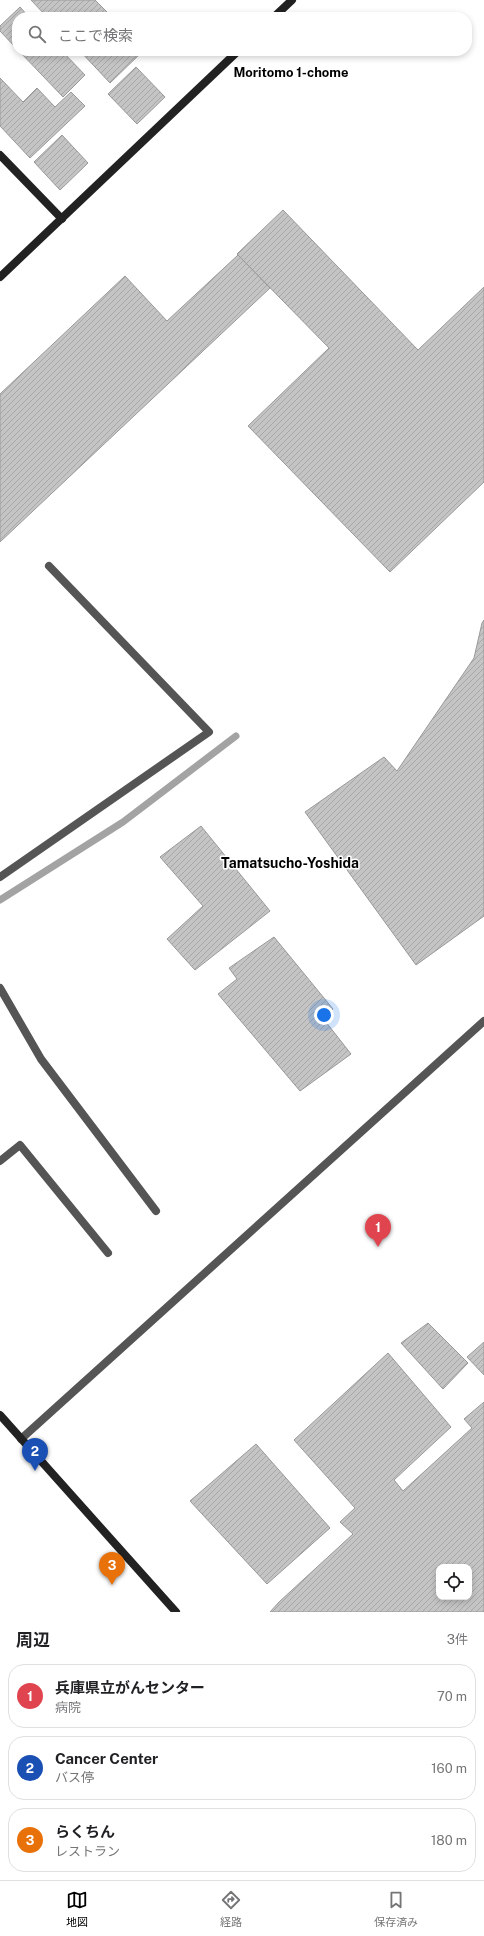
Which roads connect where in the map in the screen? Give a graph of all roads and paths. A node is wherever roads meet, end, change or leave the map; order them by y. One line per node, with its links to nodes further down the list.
1 (292, 0): 2 (street)
2 (279, 12)
3 (233, 56): 5 (street)
4 (0, 155): 5 (street)
5 (62, 219): 6 (street)
6 (0, 277)
7 (49, 566): 8 (street)
8 (0, 877)
9 (0, 988): 12 (street)
10 (484, 1021): 15 (street)
11 (0, 1161): 13 (street)
12 (156, 1212)
13 (108, 1253)
14 (0, 1415): 15 (street)
15 (21, 1439): 16 (street)
16 (176, 1612)

